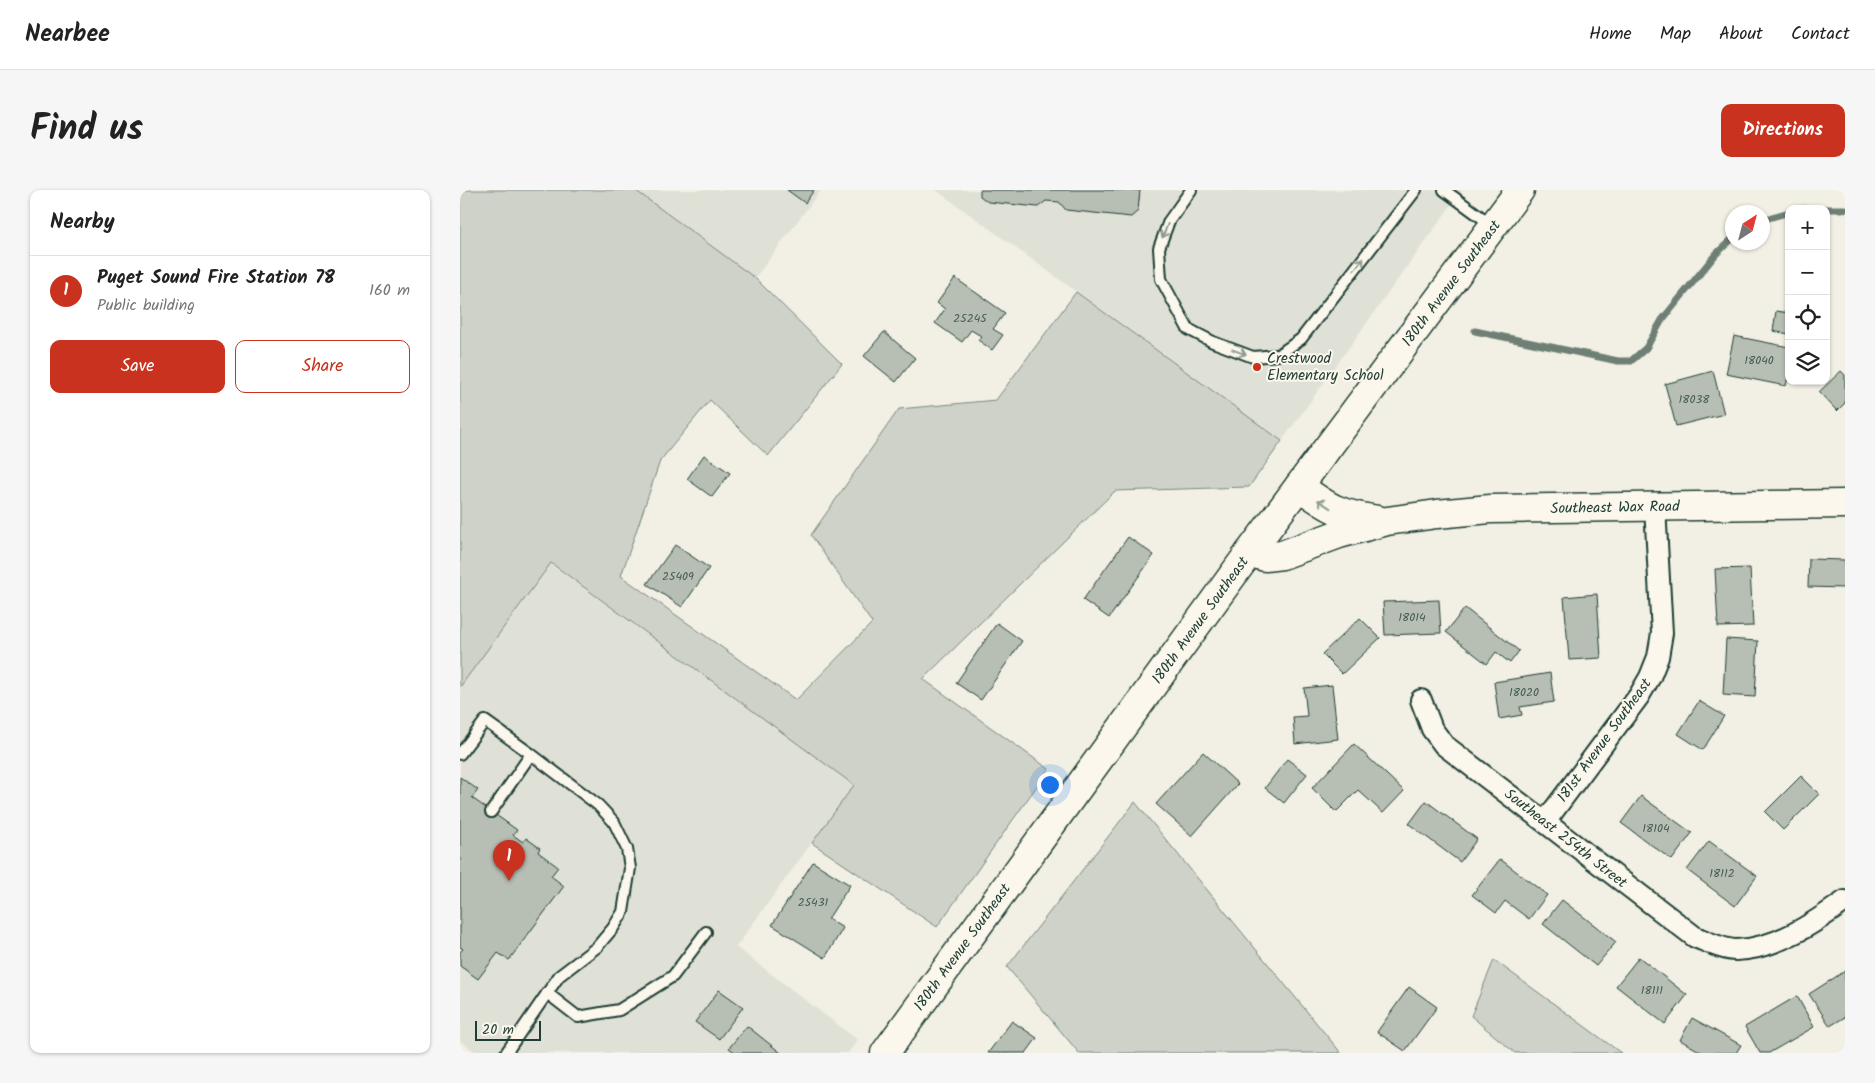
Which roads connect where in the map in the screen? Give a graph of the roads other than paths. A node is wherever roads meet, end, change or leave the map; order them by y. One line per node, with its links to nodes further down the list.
1 (1191, 190): 2 (lane, one-way to 2)
2 (1416, 190)
3 (1444, 190): 5 (lane)
4 (1520, 190): 5 (street, 180th Avenue Southeast)
5 (1493, 226): 6 (street, 180th Avenue Southeast)
6 (1299, 486): 9 (street, Southeast Wax Road, one-way to 6); 10 (street, 180th Avenue Southeast)
7 (1845, 504): 8 (street, Southeast Wax Road)
8 (1655, 507): 9 (street, Southeast Wax Road); 15 (street, 181st Avenue Southeast)
9 (1387, 522): 10 (street, Southeast Wax Road)
10 (1249, 553): 20 (street, 180th Avenue Southeast)
11 (1422, 700): 15 (street, Southeast 254th Street)
12 (460, 754): 13 (lane)
13 (530, 754): 14 (lane); 18 (lane)
14 (491, 812)
15 (1545, 822): 16 (street, Southeast 254th Street)
16 (1845, 901)
17 (706, 932): 18 (lane)
18 (547, 993): 19 (lane)
19 (506, 1053)
20 (885, 1053)

